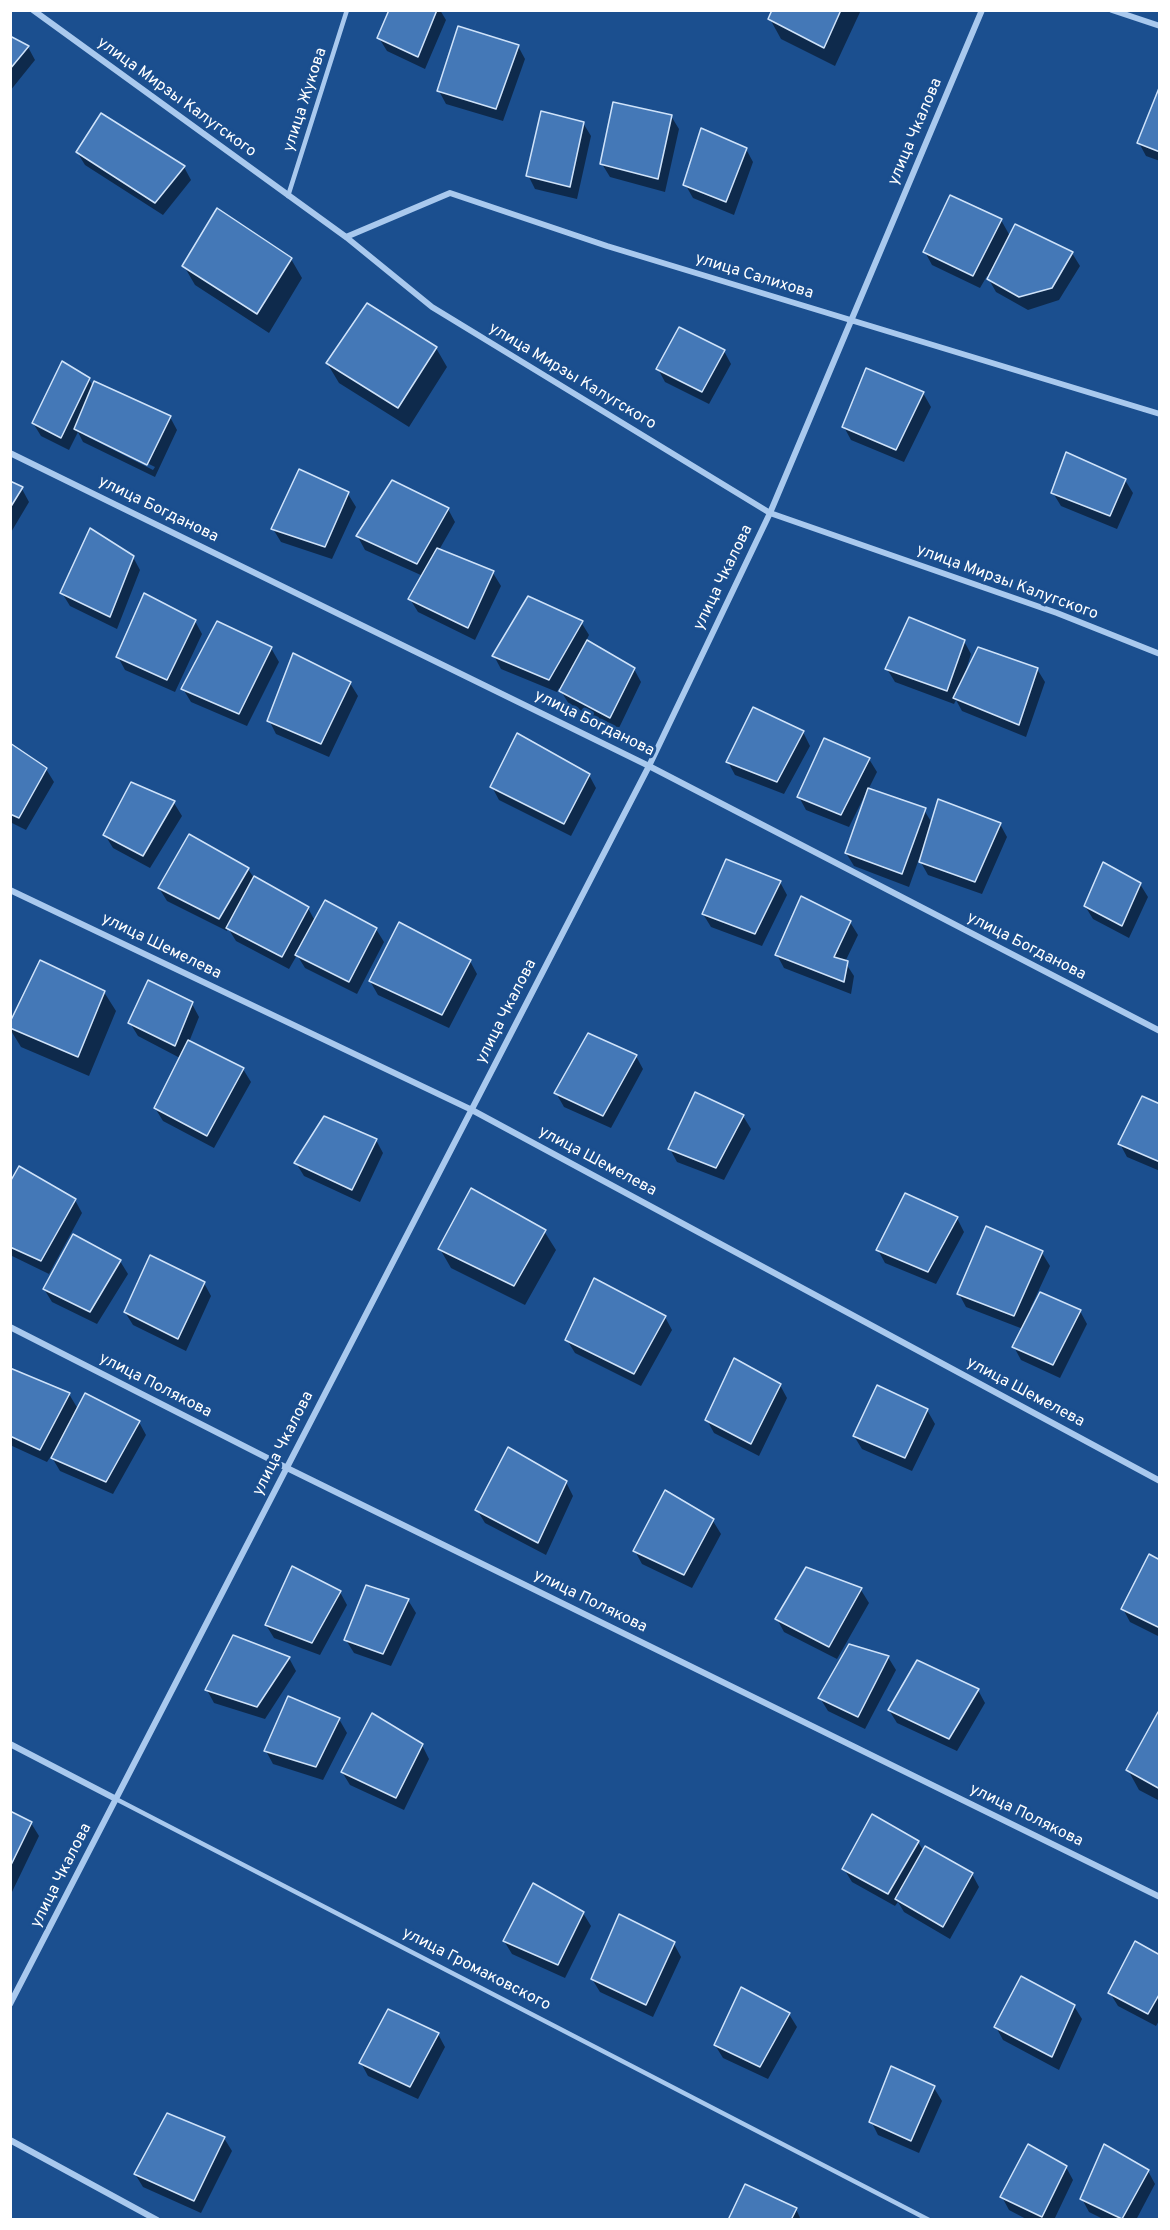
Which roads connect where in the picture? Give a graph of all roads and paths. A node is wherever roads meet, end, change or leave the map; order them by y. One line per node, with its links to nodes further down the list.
1 (33, 10): 6 (street, улица Мирзы Калугского)
2 (347, 10): 6 (lane, улица Жукова)
3 (982, 10): 8 (street, улица Чкалова)
4 (1112, 10): 5 (street)
5 (1160, 26)
6 (288, 196): 7 (street, улица Мирзы Калугского)
7 (346, 237): 8 (street, улица Салихова); 11 (street, улица Мирзы Калугского)
8 (851, 321): 9 (street, улица Салихова); 11 (street, улица Чкалова)
9 (1160, 414)
10 (10, 453): 13 (street, улица Богданова)
11 (770, 513): 12 (street, улица Мирзы Калугского); 13 (street, улица Чкалова)
12 (1160, 654)
13 (649, 766): 15 (street, улица Богданова); 16 (street, улица Чкалова)
14 (10, 890): 16 (street, улица Шемелева)
15 (1160, 1031)
16 (472, 1110): 18 (street, улица Чкалова); 19 (street, улица Шемелева)
17 (10, 1327): 18 (street, улица Полякова)
18 (287, 1468): 21 (street, улица Чкалова); 22 (street, улица Полякова)
19 (1160, 1480)
20 (10, 1744): 21 (street, улица Громаковского)
21 (116, 1799): 23 (street, улица Чкалова); 26 (lane, улица Громаковского)
22 (1160, 1897)
23 (10, 2004)
24 (10, 2140): 25 (street)
25 (157, 2220)
26 (929, 2220)

